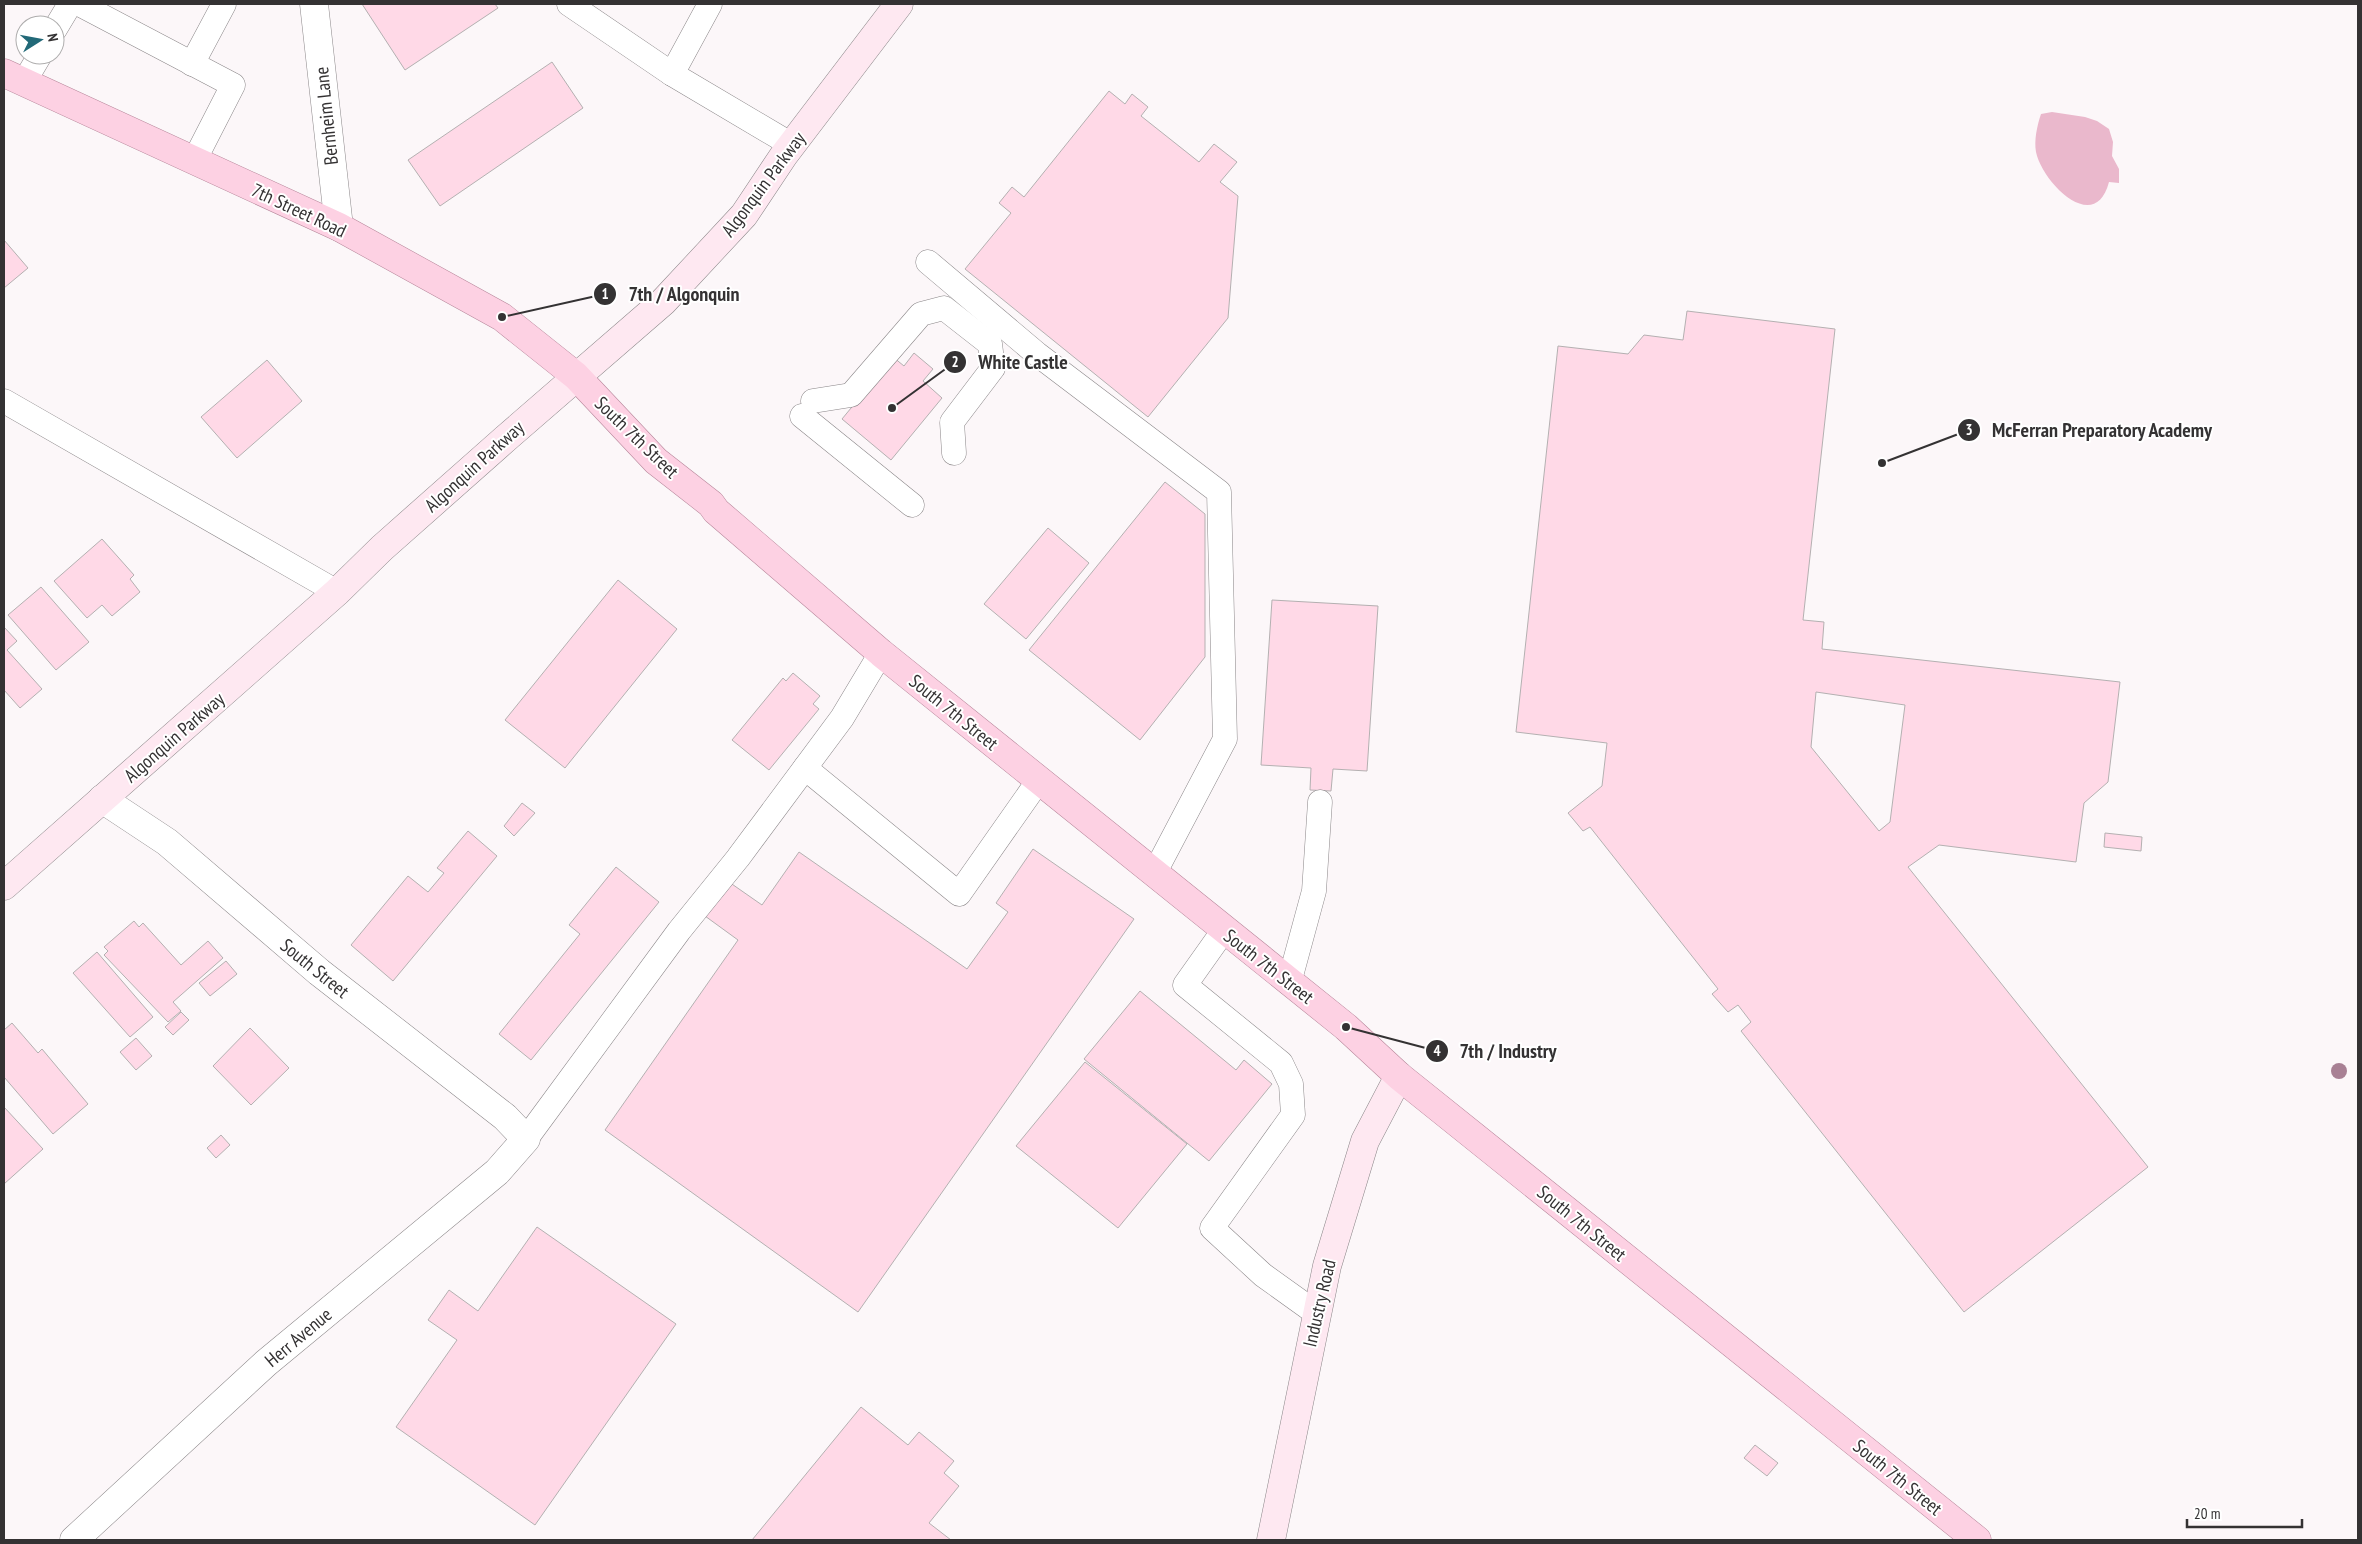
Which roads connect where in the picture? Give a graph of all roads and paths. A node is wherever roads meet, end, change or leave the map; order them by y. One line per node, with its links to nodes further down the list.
1 (70, 4): 8 (lane)
2 (79, 4): 9 (lane)
3 (224, 4): 9 (lane)
4 (314, 4): 15 (street, Bernheim Lane)
5 (569, 4): 11 (lane)
6 (710, 4): 11 (lane)
7 (899, 4): 13 (main road, Algonquin Parkway)
8 (63, 15)
9 (192, 64): 14 (lane)
10 (29, 65): 12 (lane)
11 (672, 74): 13 (lane)
12 (14, 78): 14 (main road, 7th Street Road)
13 (792, 145): 17 (main road, Algonquin Parkway)
14 (194, 160): 15 (main road, 7th Street Road)
15 (339, 227): 17 (main road, 7th Street Road)
16 (928, 262): 27 (lane)
17 (576, 376): 21 (main road, Algonquin Parkway); 22 (main road, South 7th Street)
18 (4, 401): 21 (lane)
19 (954, 453): 20 (lane)
20 (912, 505)
21 (338, 592): 25 (main road, Algonquin Parkway)
22 (881, 653): 23 (lane); 24 (main road, South 7th Street)
23 (805, 768): 24 (lane); 32 (lane)
24 (1039, 780): 27 (main road, South 7th Street)
25 (102, 799): 28 (main road, Algonquin Parkway); 32 (street, South Street)
26 (1320, 802): 30 (lane)
27 (1154, 874): 29 (main road, South 7th Street)
28 (4, 886)
29 (1224, 930): 30 (main road, South 7th Street); 33 (lane)
30 (1289, 983): 31 (main road, South 7th Street)
31 (1399, 1076): 33 (main road, Industry Road); 36 (main road, South 7th Street)
32 (526, 1139): 34 (street, Herr Avenue)
33 (1316, 1313): 35 (main road, Industry Road)
34 (74, 1540)
35 (1271, 1540)
36 (1977, 1540)

